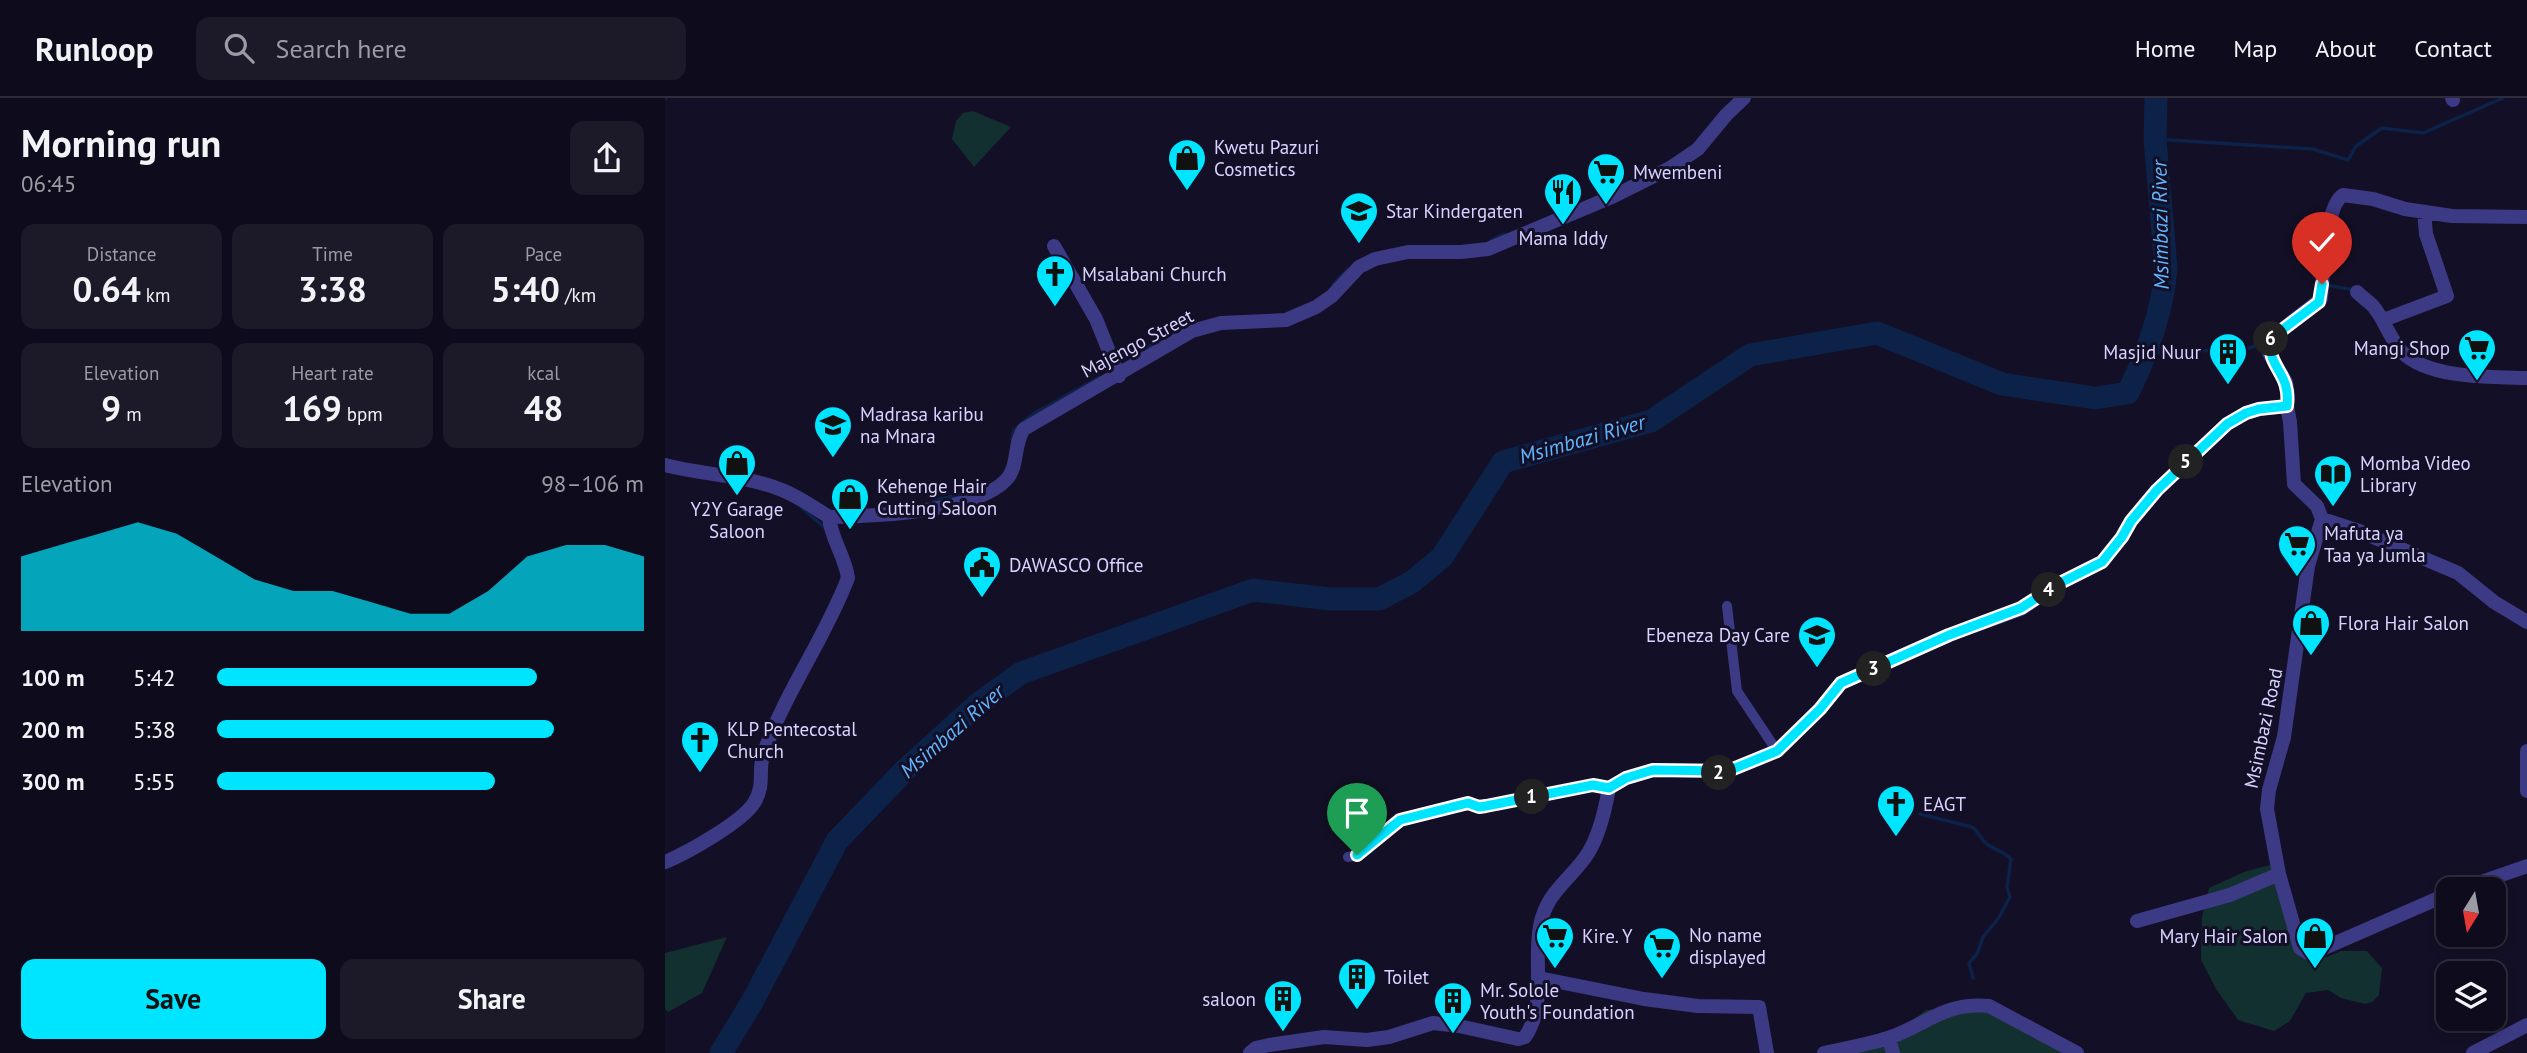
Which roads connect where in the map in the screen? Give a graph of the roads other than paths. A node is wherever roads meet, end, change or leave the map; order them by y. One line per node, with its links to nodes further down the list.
1 (1744, 98): 7 (street, Majengo Street)
2 (2424, 212): 3 (street); 6 (street); 9 (street)
3 (2527, 217)
4 (1054, 246): 7 (street)
5 (2357, 292): 8 (street)
6 (2386, 319)
7 (1119, 376): 11 (street, Majengo Street)
8 (2527, 378)
9 (2287, 406): 12 (street); 15 (street)
10 (665, 466): 11 (street)
11 (829, 517): 20 (street)
12 (2322, 519): 14 (street); 22 (street, Msimbazi Road)
13 (1727, 606): 15 (street)
14 (2527, 622)
15 (1777, 751): 17 (street)
16 (2527, 751): 18 (street)
17 (1609, 788): 19 (street); 26 (street)
18 (2527, 791)
19 (1348, 857)
20 (665, 862)
21 (2527, 866): 23 (street)
22 (2279, 874): 24 (street, Msimbazi Road); 25 (street)
23 (2495, 877)
24 (2436, 899)
25 (2137, 921)
26 (1539, 978): 29 (street); 30 (street)
27 (2527, 1025): 34 (street)
28 (1889, 1038): 31 (street); 32 (street); 33 (street)
29 (1250, 1053)
30 (1767, 1053)
31 (1824, 1053)
32 (1893, 1053)
33 (2077, 1053)
34 (2473, 1053)

